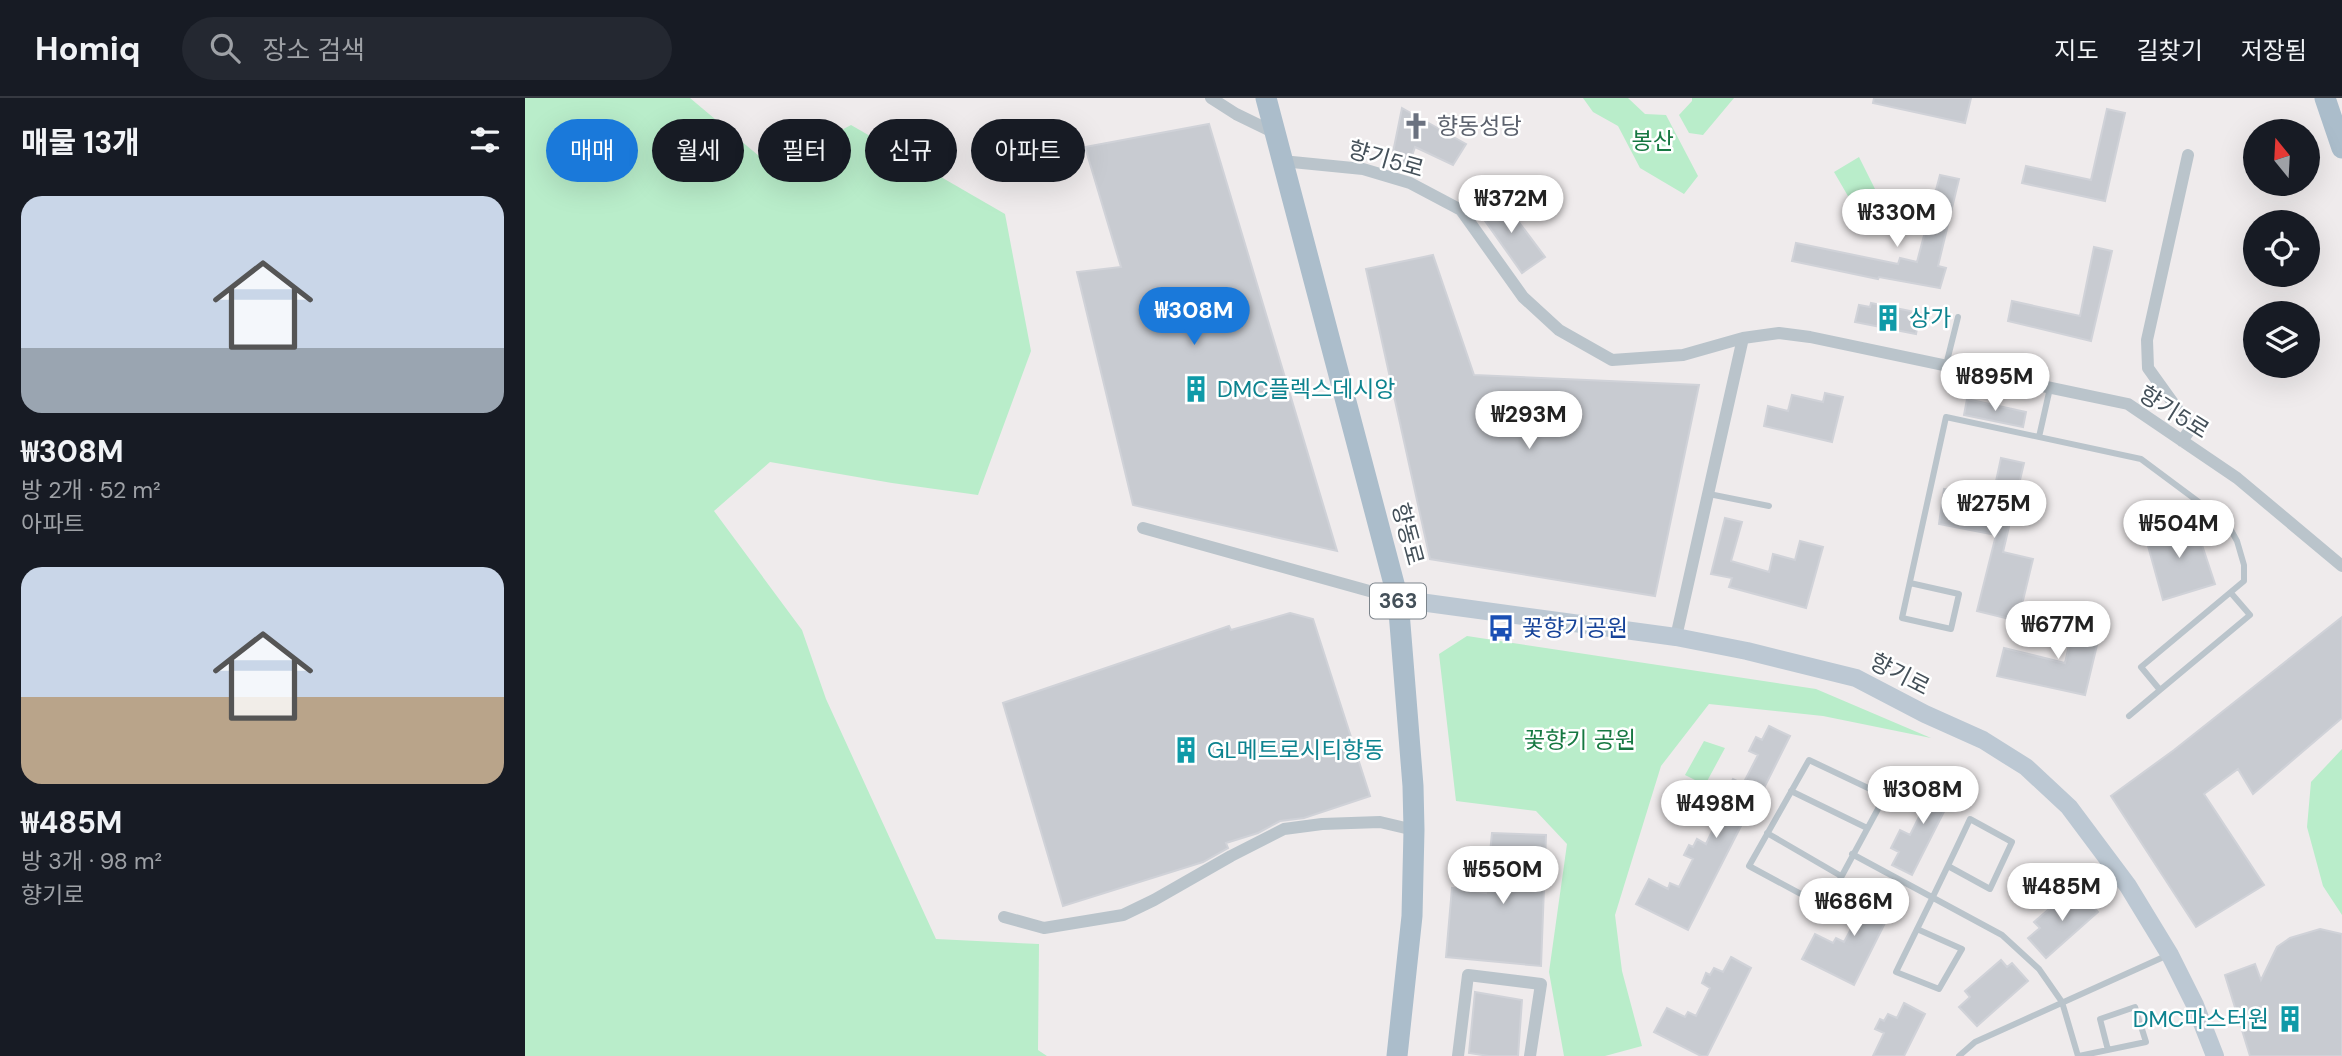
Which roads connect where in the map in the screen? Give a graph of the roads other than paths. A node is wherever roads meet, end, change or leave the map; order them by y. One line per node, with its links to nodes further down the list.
1 (1211, 98): 4 (street)
2 (1266, 98): 4 (main road, 363)
3 (2325, 98): 5 (main road)
4 (1276, 133): 7 (main road, 363)
5 (2342, 148)
6 (2188, 155): 12 (street)
7 (1282, 161): 9 (street, 향기5로); 22 (main road, 향동로 / 363)
8 (1958, 317): 10 (lane)
9 (1743, 338): 10 (street, 향기5로); 16 (street)
10 (1946, 365): 11 (street, 향기5로)
11 (2050, 388): 13 (lane); 14 (street, 향기5로)
12 (2190, 428): 14 (street); 15 (street)
13 (2039, 437): 20 (lane); 21 (lane)
14 (2182, 441): 15 (street, 향기5로)
15 (2210, 460): 19 (street, 향기5로)
16 (1707, 493): 17 (lane); 23 (street)
17 (1769, 506)
18 (1143, 528): 22 (street)
19 (2342, 566)
20 (1910, 583): 20 (lane)
21 (2231, 593): 24 (lane); 24 (lane)
22 (1398, 599): 23 (main road, 향기로); 28 (main road, 향동로 / 363)
23 (1677, 637): 36 (main road, 향기로)
24 (2160, 690): 25 (lane)
25 (2129, 716)
26 (1791, 791): 27 (lane); 27 (lane); 29 (lane)
27 (1867, 828): 30 (lane)
28 (1415, 830): 34 (street); 39 (main road, 향동로 / 363)
29 (1767, 833): 32 (lane); 32 (lane)
30 (1852, 854): 32 (lane); 33 (lane)
31 (1948, 866): 31 (lane); 33 (lane)
32 (1841, 876)
33 (1933, 897): 35 (lane); 37 (lane)
34 (1004, 917)
35 (1917, 929): 35 (lane)
36 (2170, 955): 37 (lane); 44 (main road, 향기로)
37 (2062, 1002): 42 (lane); 43 (lane)
38 (2108, 1049): 38 (lane); 43 (lane)
39 (1397, 1056)
40 (1458, 1056): 41 (street)
41 (1530, 1056)
42 (1959, 1056)
43 (2079, 1056)
44 (2215, 1056)

